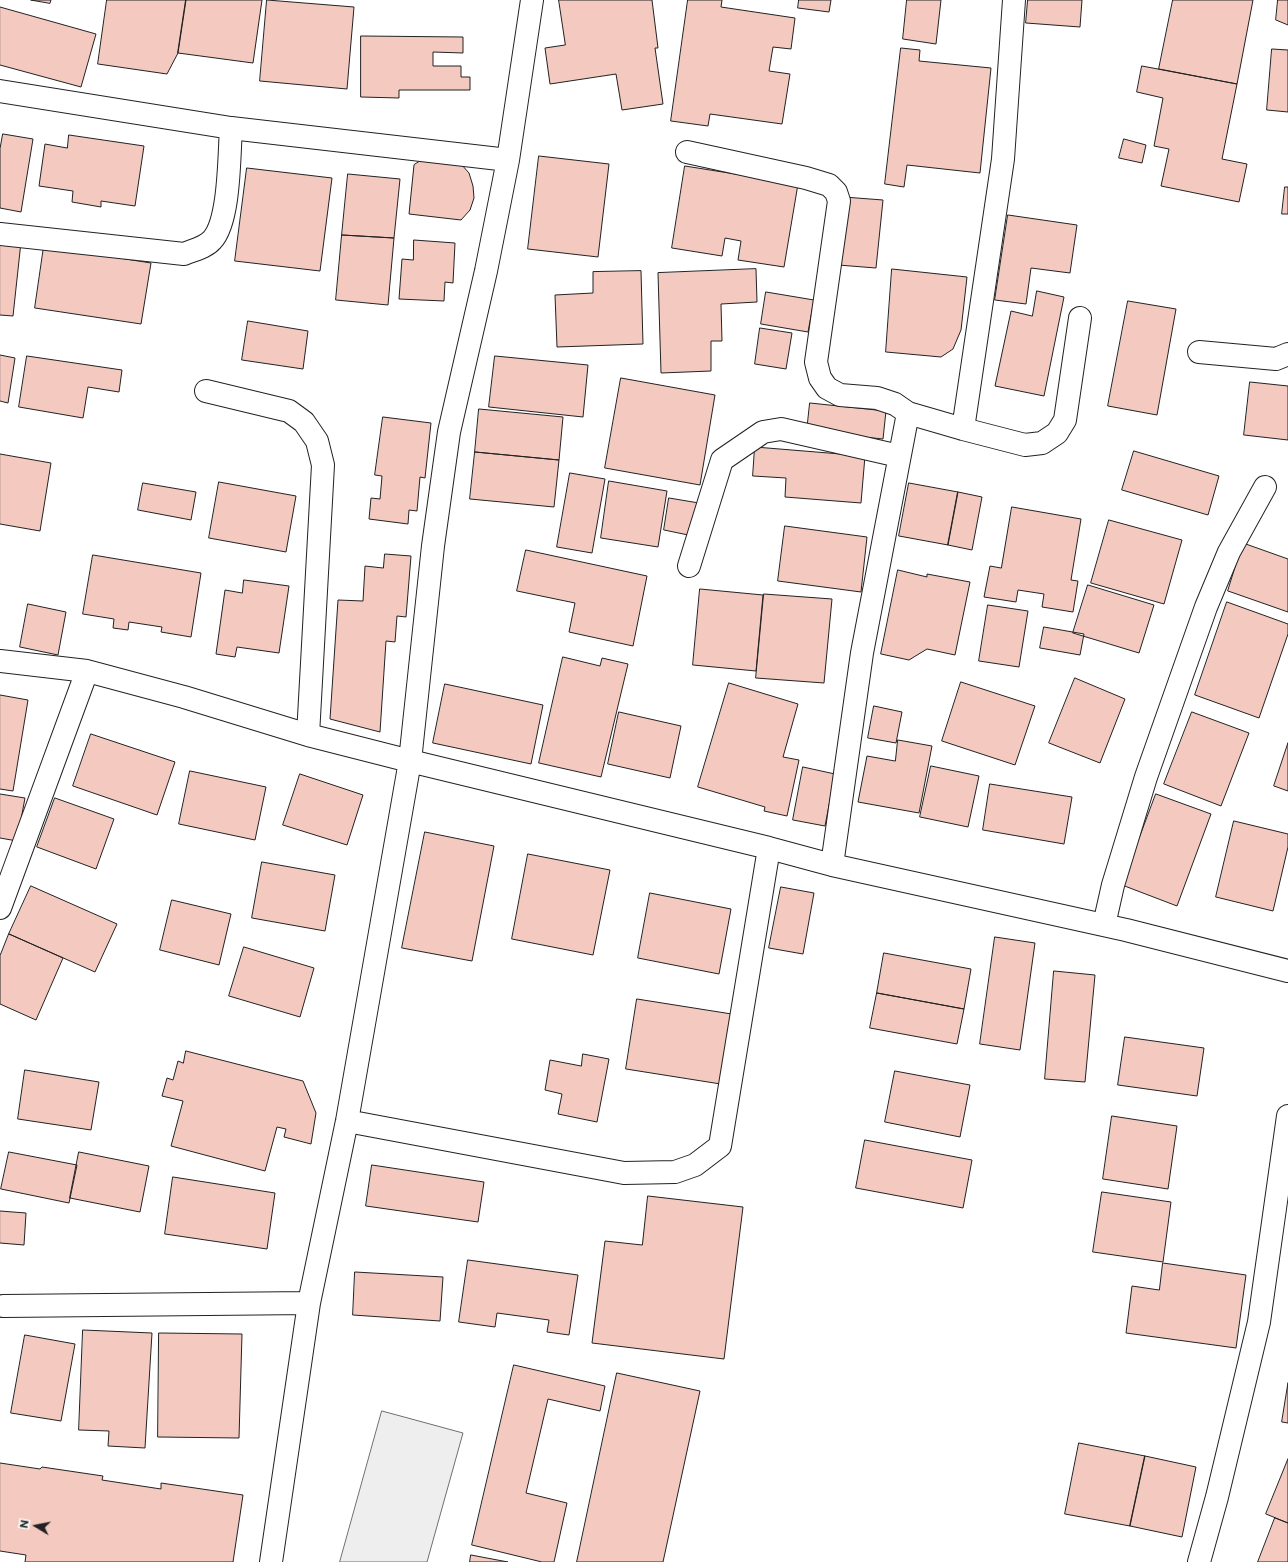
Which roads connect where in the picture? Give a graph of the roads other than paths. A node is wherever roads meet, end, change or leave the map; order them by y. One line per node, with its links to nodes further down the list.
1 (532, 0): 6 (street)
2 (1014, 0): 13 (street)
3 (0, 91): 4 (street)
4 (231, 128): 6 (street); 7 (street)
5 (687, 152): 12 (street)
6 (508, 160): 20 (street)
7 (0, 234)
8 (1080, 318): 13 (street)
9 (1199, 352): 10 (street)
10 (1288, 354)
11 (206, 391): 19 (street)
12 (908, 413): 13 (street); 14 (street)
13 (962, 429)
14 (899, 456): 16 (street); 22 (street)
15 (1265, 487): 24 (street)
16 (689, 566)
17 (0, 661): 18 (street)
18 (87, 671): 19 (street); 23 (street)
19 (308, 734): 20 (street)
20 (410, 761): 21 (street); 27 (street)
21 (769, 848): 22 (street); 27 (street)
22 (832, 865): 24 (street)
23 (0, 908)
24 (1104, 925): 25 (street)
25 (1288, 971)
26 (1288, 1116): 31 (street)
27 (347, 1121): 28 (street)
28 (309, 1303): 29 (street); 30 (street)
29 (3, 1306)
30 (271, 1562)
31 (1199, 1562)

